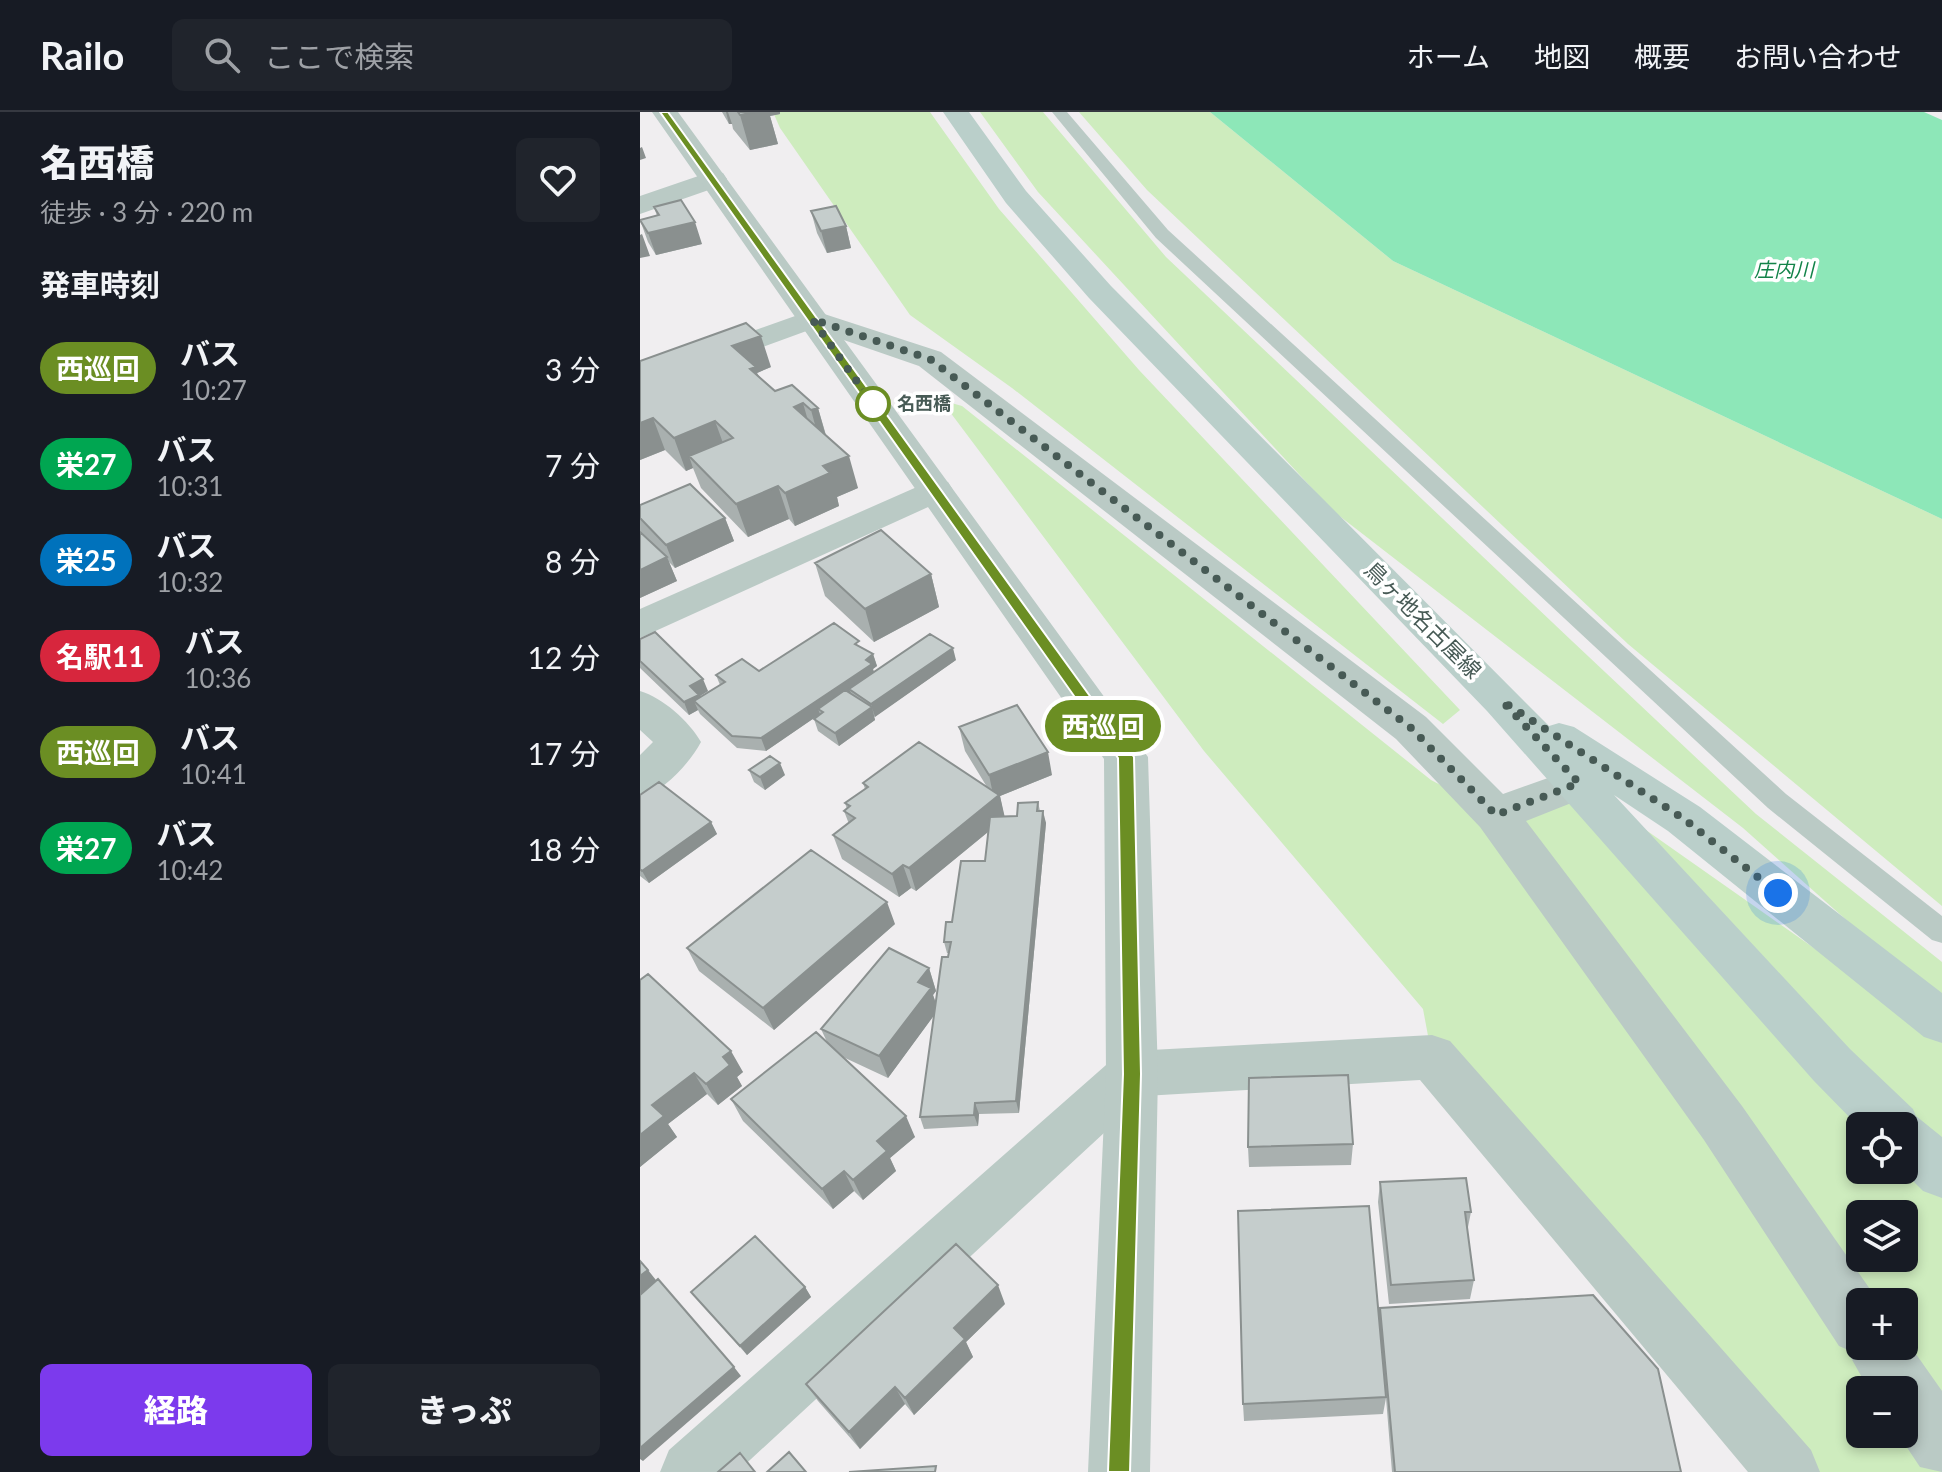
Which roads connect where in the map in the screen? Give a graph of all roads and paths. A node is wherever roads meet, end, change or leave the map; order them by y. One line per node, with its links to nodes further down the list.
1 (665, 112): 4 (street)
2 (956, 112): 10 (main road, 鳥ヶ地名古屋線)
3 (1059, 112): 15 (lane)
4 (713, 179): 5 (street); 6 (street)
5 (640, 206)
6 (812, 319): 7 (street); 8 (street); 14 (street)
7 (640, 382)
8 (935, 490): 9 (street); 17 (street)
9 (640, 625)
10 (1502, 701): 13 (main road, 鳥ヶ地名古屋線); 16 (main road)
11 (640, 706): 12 (street)
12 (640, 782)
13 (1579, 783): 14 (street); 18 (main road, 鳥ヶ地名古屋線)
14 (1496, 815): 21 (street)
15 (1942, 932)
16 (1942, 1022)
17 (1132, 1074): 24 (street); 25 (street); 26 (street)
18 (1880, 1112)
19 (1918, 1150): 20 (main road)
20 (1942, 1173)
21 (1846, 1304)
22 (1884, 1360): 23 (street)
23 (1942, 1445)
24 (691, 1472)
25 (1119, 1472)
26 (1789, 1472)

